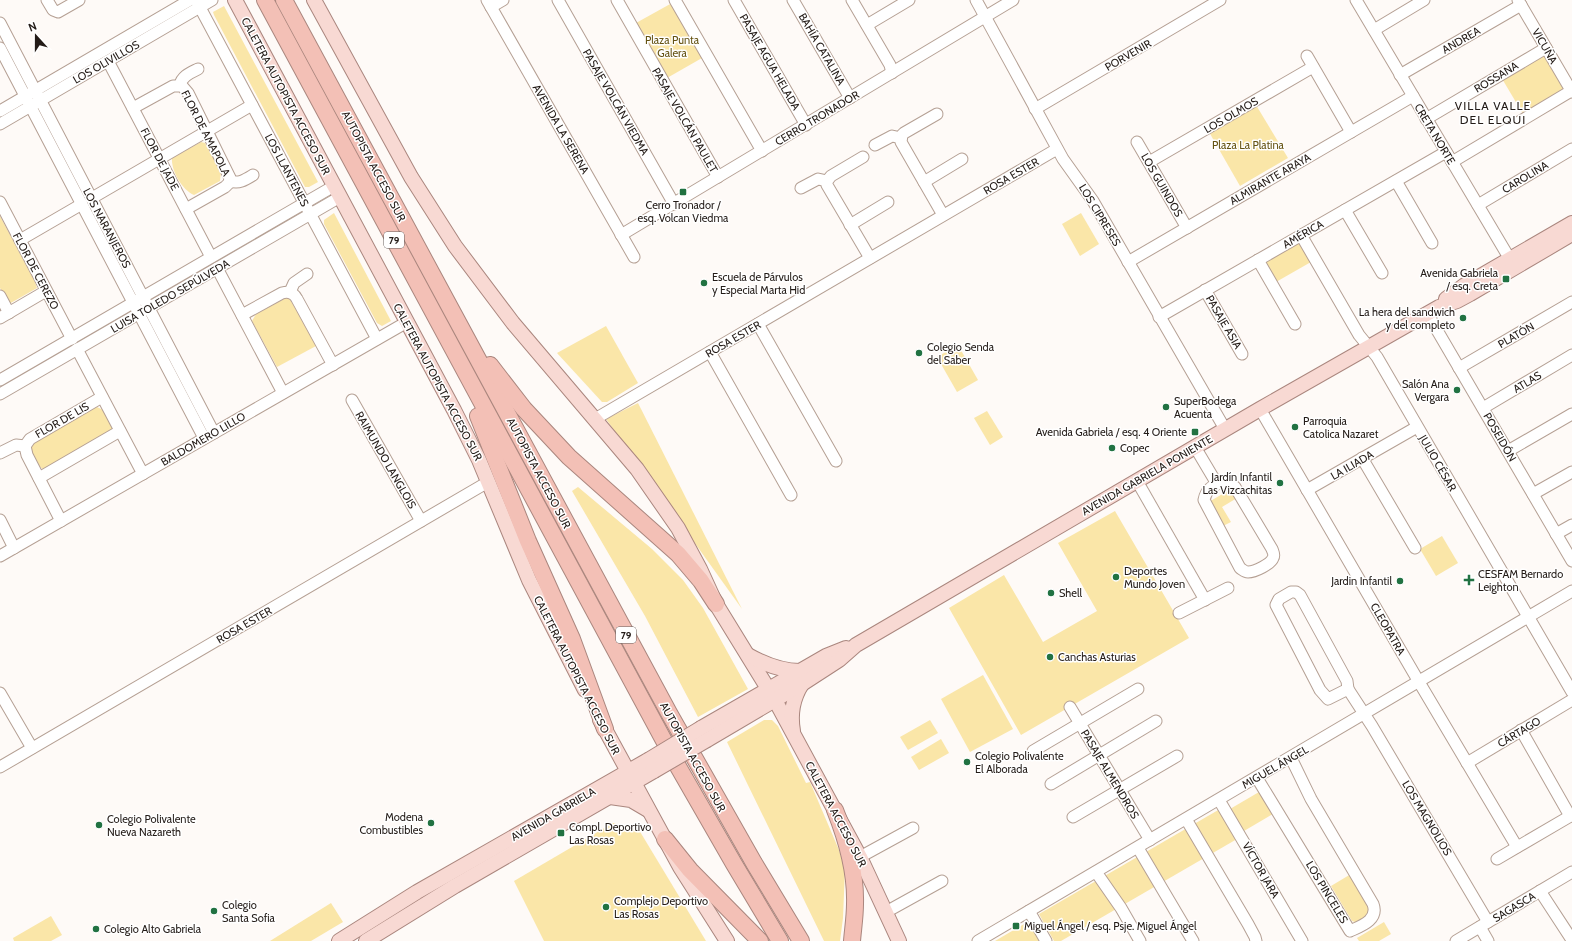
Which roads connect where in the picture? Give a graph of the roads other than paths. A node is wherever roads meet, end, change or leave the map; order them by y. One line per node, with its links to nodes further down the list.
1 (47, 0): 2 (street)
2 (79, 0)
3 (190, 0): 39 (street)
4 (212, 0): 22 (street, LOS OLIVILLOS)
5 (235, 0): 72 (main road, CALETERA AUTOPISTA ACCESO SUR)
6 (265, 0): 115 (highway, AUTOPISTA ACCESO SUR / 79)
7 (284, 0): 114 (highway, AUTOPISTA ACCESO SUR / 79)
8 (314, 0): 133 (main road)
9 (503, 0): 23 (street)
10 (558, 0): 78 (street, PASAJE VOLCÁN VIEDMA)
11 (617, 0): 66 (street, PASAJE VOLCÁN PAULET)
12 (675, 0): 58 (street)
13 (734, 0): 50 (street, PASAJE AGUA HELADA)
14 (793, 0): 41 (street, BAHÍA CATALINA)
15 (852, 0): 27 (street)
16 (909, 0): 27 (street)
17 (976, 0): 25 (street, LOS CIPRESES)
18 (1013, 0): 25 (street, CERRO TRONADOR)
19 (1220, 0): 45 (street, PORVENIR)
20 (1356, 0): 28 (street, CRETA NORTE)
21 (1424, 0): 28 (street)
22 (198, 3): 32 (street, LOS OLIVILLOS); 43 (street, LOS LLANTENES)
23 (489, 3): 87 (street, AVENIDA LA SERENA)
24 (1519, 3): 30 (street, VICUÑA); 36 (street, ANDREA)
25 (986, 17): 35 (street, CERRO TRONADOR); 45 (street, LOS CIPRESES)
26 (0, 23): 39 (street, LOS NARANJEROS)
27 (867, 25): 35 (street)
28 (1374, 30): 36 (street, CRETA NORTE)
29 (0, 48): 42 (street, LOS NARANJEROS)
30 (1546, 48): 38 (street, VICUÑA); 48 (street, ROSSANA)
31 (1307, 56): 33 (street)
32 (108, 61): 39 (street, LOS OLIVILLOS); 44 (street, FLOR DE JADE)
33 (1313, 67): 52 (street); 63 (street, LOS OLMOS)
34 (198, 69): 37 (street, FLOR DE AMAPOLA)
35 (892, 73): 41 (street, CERRO TRONADOR)
36 (1400, 75): 40 (street, CRETA NORTE)
37 (180, 85): 44 (street, FLOR DE AMAPOLA); 51 (street, FLOR DE AMAPOLA)
38 (1572, 92): 64 (street)
39 (38, 95): 42 (street); 73 (street, LOS NARANJEROS)
40 (1413, 96): 48 (street, CRETA NORTE); 52 (street, ALMIRANTE ARAYA)
41 (850, 98): 50 (street, CERRO TRONADOR)
42 (28, 101): 46 (street); 49 (street); 77 (street, LOS NARANJEROS)
43 (252, 106): 51 (street); 76 (street, LOS LLANTENES)
44 (133, 108): 61 (street, FLOR DE JADE)
45 (1035, 109): 56 (street, LOS CIPRESES)
46 (0, 111)
47 (937, 114): 53 (street)
48 (1426, 118): 59 (street, CRETA NORTE)
49 (0, 124)
50 (806, 125): 58 (street, CERRO TRONADOR)
51 (208, 131): 61 (street); 68 (street, FLOR DE AMAPOLA)
52 (1351, 132): 85 (street, ALMIRANTE ARAYA)
53 (901, 138): 55 (street); 70 (street)
54 (1137, 142): 63 (street, LOS GUINDOS)
55 (875, 146)
56 (1057, 149): 83 (street, ROSA ESTER); 95 (street, LOS CIPRESES)
57 (1572, 149): 79 (street, CAROLINA)
58 (762, 151): 66 (street, CERRO TRONADOR)
59 (1446, 152): 64 (street, CRETA NORTE); 67 (street, AMÉRICA)
60 (863, 157): 69 (street)
61 (160, 159): 73 (street); 80 (street, FLOR DE JADE)
62 (962, 159): 70 (street)
63 (1149, 162): 85 (street, LOS GUINDOS)
64 (1452, 162): 79 (street, CRETA NORTE)
65 (253, 175): 68 (street, FLOR DE AMAPOLA)
66 (718, 177): 78 (street, CERRO TRONADOR)
67 (1396, 180): 81 (street, AMÉRICA); 90 (street)
68 (230, 181): 80 (street, FLOR DE AMAPOLA)
69 (827, 181): 71 (street); 84 (street)
70 (924, 182): 83 (street)
71 (801, 188)
72 (337, 192): 76 (street, LUISA TOLEDO SEPÚLVEDA); 82 (street, LUISA TOLEDO SEPÚLVEDA); 111 (main road, CALETERA AUTOPISTA ACCESO SUR)
73 (92, 198): 104 (street, LOS NARANJEROS)
74 (0, 202): 89 (street, FLOR DE CEREZO)
75 (888, 202): 84 (street)
76 (304, 203): 82 (street, LOS LLANTENES); 92 (street, LUISA TOLEDO SEPÚLVEDA)
77 (82, 204): 89 (street); 104 (street, LOS NARANJEROS)
78 (674, 204): 87 (street, CERRO TRONADOR)
79 (1478, 205): 96 (street, CRETA NORTE)
80 (186, 209): 92 (street, FLOR DE JADE)
81 (1346, 210): 88 (street, AMÉRICA); 98 (street)
82 (310, 214): 97 (street, LUISA TOLEDO SEPÚLVEDA); 117 (street, LOS LLANTENES)
83 (944, 215): 93 (street, ROSA ESTER)
84 (850, 225): 93 (street)
85 (1187, 228): 95 (street, ALMIRANTE ARAYA)
86 (1571, 228): 96 (main road, AVENIDA GABRIELA PONIENTE)
87 (621, 235): 91 (street, AVENIDA LA SERENA)
88 (1301, 235): 94 (street, AMÉRICA); 118 (street, JULIO CÉSAR)
89 (20, 240): 101 (street, FLOR DE CEREZO)
90 (1432, 243)
91 (634, 257)
92 (212, 258): 104 (street, LUISA TOLEDO SEPÚLVEDA)
93 (870, 258): 112 (street, ROSA ESTER)
94 (1258, 260): 100 (street, AMÉRICA); 113 (street)
95 (1128, 262): 110 (street, LOS CIPRESES)
96 (1512, 263): 106 (main road, AVENIDA GABRIELA PONIENTE)
97 (217, 268): 107 (street, LUISA TOLEDO SEPÚLVEDA); 109 (street)
98 (1382, 273)
99 (307, 274): 102 (street)
100 (1206, 290): 110 (street, AMÉRICA); 121 (street, PASAJE ASIA)
101 (46, 291): 108 (street); 116 (street, FLOR DE CEREZO)
102 (290, 292): 109 (street); 123 (street)
103 (0, 296): 108 (street)
104 (139, 300): 107 (street, LOS NARANJEROS); 116 (street, LUISA TOLEDO SEPÚLVEDA)
105 (1572, 302): 124 (street, PLATÓN)
106 (1433, 310): 118 (main road, AVENIDA GABRIELA PONIENTE); 124 (street, POSEIDÓN)
107 (144, 311): 119 (street, LUISA TOLEDO SEPÚLVEDA); 137 (street, LOS NARANJEROS); 138 (street, LOS NARANJEROS)
108 (4, 315)
109 (242, 315): 126 (street)
110 (1159, 317): 135 (street, LOS CIPRESES)
111 (407, 322): 117 (street, BALDOMERO LILLO); 149 (main road, CALETERA AUTOPISTA ACCESO SUR)
112 (758, 324): 120 (street, ROSA ESTER); 144 (street)
113 (1295, 324)
114 (459, 325): 166 (highway); 225 (highway, AUTOPISTA ACCESO SUR / 79)
115 (443, 332): 182 (highway); 224 (highway, AUTOPISTA ACCESO SUR / 79)
116 (72, 339): 125 (street, LUISA TOLEDO SEPÚLVEDA)
117 (377, 339): 123 (street, BALDOMERO LILLO)
118 (1368, 346): 131 (main road, AVENIDA GABRIELA PONIENTE); 134 (street, JULIO CÉSAR)
119 (77, 350): 127 (street, LUISA TOLEDO SEPÚLVEDA); 128 (street)
120 (710, 352): 133 (street, ROSA ESTER); 153 (street)
121 (1242, 354)
122 (1572, 355): 130 (street, ATLAS)
123 (333, 365): 126 (street, BALDOMERO LILLO)
124 (1459, 368): 130 (street, POSEIDÓN)
125 (0, 380)
126 (283, 393): 137 (street, BALDOMERO LILLO)
127 (0, 394)
128 (102, 397): 136 (street); 139 (street, FLOR DE LIS)
129 (352, 400): 156 (street, RAIMUNDO LANGLOIS)
130 (1483, 408): 141 (street, POSEIDÓN)
131 (1260, 409): 135 (main road, AVENIDA GABRIELA PONIENTE); 151 (street, CLEOPATRA)
132 (1572, 414): 141 (street)
133 (596, 419): 166 (main road)
134 (1417, 426): 143 (street, LA ILIADA); 168 (street, JULIO CÉSAR)
135 (1225, 429): 140 (main road, AVENIDA GABRIELA PONIENTE)
136 (120, 431): 146 (street); 147 (street)
137 (214, 433): 138 (street, BALDOMERO LILLO)
138 (204, 438): 146 (street, BALDOMERO LILLO)
139 (25, 446): 142 (street, FLOR DE LIS); 147 (street, FLOR DE LIS)
140 (1195, 446): 148 (main road, AVENIDA GABRIELA PONIENTE); 150 (street)
141 (1508, 451): 152 (street, POSEIDÓN)
142 (0, 453)
143 (1362, 458): 151 (street, LA ILIADA); 160 (street)
144 (836, 461)
145 (1572, 472): 152 (street)
146 (142, 474): 155 (street, BALDOMERO LILLO)
147 (39, 478): 155 (street, FLOR DE LIS)
148 (1137, 481): 165 (street); 170 (main road, AVENIDA GABRIELA PONIENTE)
149 (488, 482): 156 (street, ROSA ESTER); 182 (main road, CALETERA AUTOPISTA ACCESO SUR)
150 (1217, 484): 150 (street)
151 (1307, 490): 171 (street, CLEOPATRA)
152 (1533, 494): 158 (street, POSEIDÓN)
153 (791, 495)
154 (0, 520): 159 (street)
155 (61, 520): 159 (street, BALDOMERO LILLO)
156 (421, 521): 186 (street, ROSA ESTER)
157 (1572, 525): 158 (street)
158 (1556, 534): 162 (street, POSEIDÓN)
159 (14, 548): 161 (street, BALDOMERO LILLO)
160 (1415, 548)
161 (1, 553)
162 (1572, 561)
163 (1228, 588): 165 (street)
164 (1572, 591): 168 (street, MIGUEL ÁNGEL)
165 (1205, 600): 167 (street)
166 (716, 604): 169 (main road)
167 (1179, 613)
168 (1528, 617): 171 (street, MIGUEL ÁNGEL); 174 (street, JULIO CÉSAR)
169 (747, 655): 170 (main road); 176 (main road)
170 (801, 677): 176 (main road, AVENIDA GABRIELA PONIENTE); 184 (main road)
171 (1419, 682): 179 (street, MIGUEL ÁNGEL); 191 (street, CLEOPATRA)
172 (1138, 689): 181 (street)
173 (1348, 689): 173 (street, LOS MAGNOLIOS); 179 (street, LOS MAGNOLIOS)
174 (1572, 692)
175 (0, 693): 186 (street)
176 (771, 695): 184 (main road, CALETERA ACCESO SUR); 193 (main road, AVENIDA GABRIELA, bridge)
177 (1572, 700): 183 (street, CÁRTAGO)
178 (1070, 707): 181 (street, PASAJE ALMENDROS)
179 (1364, 715): 190 (street, MIGUEL ÁNGEL); 217 (street, LOS MAGNOLIOS)
180 (1156, 721): 188 (street)
181 (1080, 724): 187 (street); 188 (street, PASAJE ALMENDROS)
182 (605, 729): 185 (main road, CALETERA AUTOPISTA ACCESO SUR)
183 (1521, 730): 191 (street, CÁRTAGO); 201 (street)
184 (794, 735): 200 (main road, CALETERA ACCESO SUR)
185 (614, 746): 193 (main road, CALETERA AUTOPISTA ACCESO SUR); 196 (main road)
186 (32, 748): 192 (street, ROSA ESTER)
187 (1033, 751)
188 (1099, 755): 195 (street); 197 (street, PASAJE ALMENDROS)
189 (1177, 756): 197 (street)
190 (1291, 758): 194 (street, MIGUEL ÁNGEL); 194 (street, LOS PINCELES)
191 (1467, 763): 207 (street, CLEOPATRA)
192 (0, 767)
193 (630, 777): 196 (main road, AVENIDA GABRIELA); 199 (main road)
194 (1257, 778): 198 (street, MIGUEL ÁNGEL)
195 (1051, 784)
196 (608, 790): 199 (main road); 220 (main road, AVENIDA GABRIELA); 221 (main road, AVENIDA GABRIELA)
197 (1120, 790): 202 (street); 206 (street, PASAJE ALMENDROS)
198 (1219, 800): 203 (street, MIGUEL ÁNGEL); 232 (street, VÍCTOR JARA)
199 (649, 810): 205 (main road)
200 (835, 810): 209 (main road, CALETERA ACCESO SUR); 226 (highway)
201 (1571, 816): 207 (street)
202 (1072, 817)
203 (1186, 819): 206 (street, MIGUEL ÁNGEL); 231 (street)
204 (913, 828): 209 (street)
205 (665, 839): 222 (main road); 223 (highway)
206 (1150, 840): 208 (street, MIGUEL ÁNGEL)
207 (1517, 847): 210 (street)
208 (1138, 848): 211 (street, MIGUEL ÁNGEL); 230 (street)
209 (860, 857): 216 (main road, CALETERA ACCESO SUR)
210 (1497, 859)
211 (1096, 872): 215 (street, MIGUEL ÁNGEL); 229 (street)
212 (1572, 872): 214 (street, SAGASCA)
213 (942, 881): 216 (street)
214 (1540, 891): 217 (street, SAGASCA); 219 (street)
215 (1029, 911): 218 (street, MIGUEL ÁNGEL); 228 (street)
216 (886, 912): 227 (main road, CALETERA ACCESO SUR)
217 (1484, 925): 233 (street, SAGASCA); 234 (street, LOS MAGNOLIOS)
218 (981, 940)
219 (1572, 940)
220 (339, 941)
221 (366, 941)
222 (727, 941)
223 (760, 941)
224 (780, 941)
225 (802, 941)
226 (852, 941)
227 (900, 941)
228 (1046, 941)
229 (1140, 941)
230 (1193, 941)
231 (1256, 941)
232 (1302, 941)
233 (1456, 941)
234 (1488, 941)

